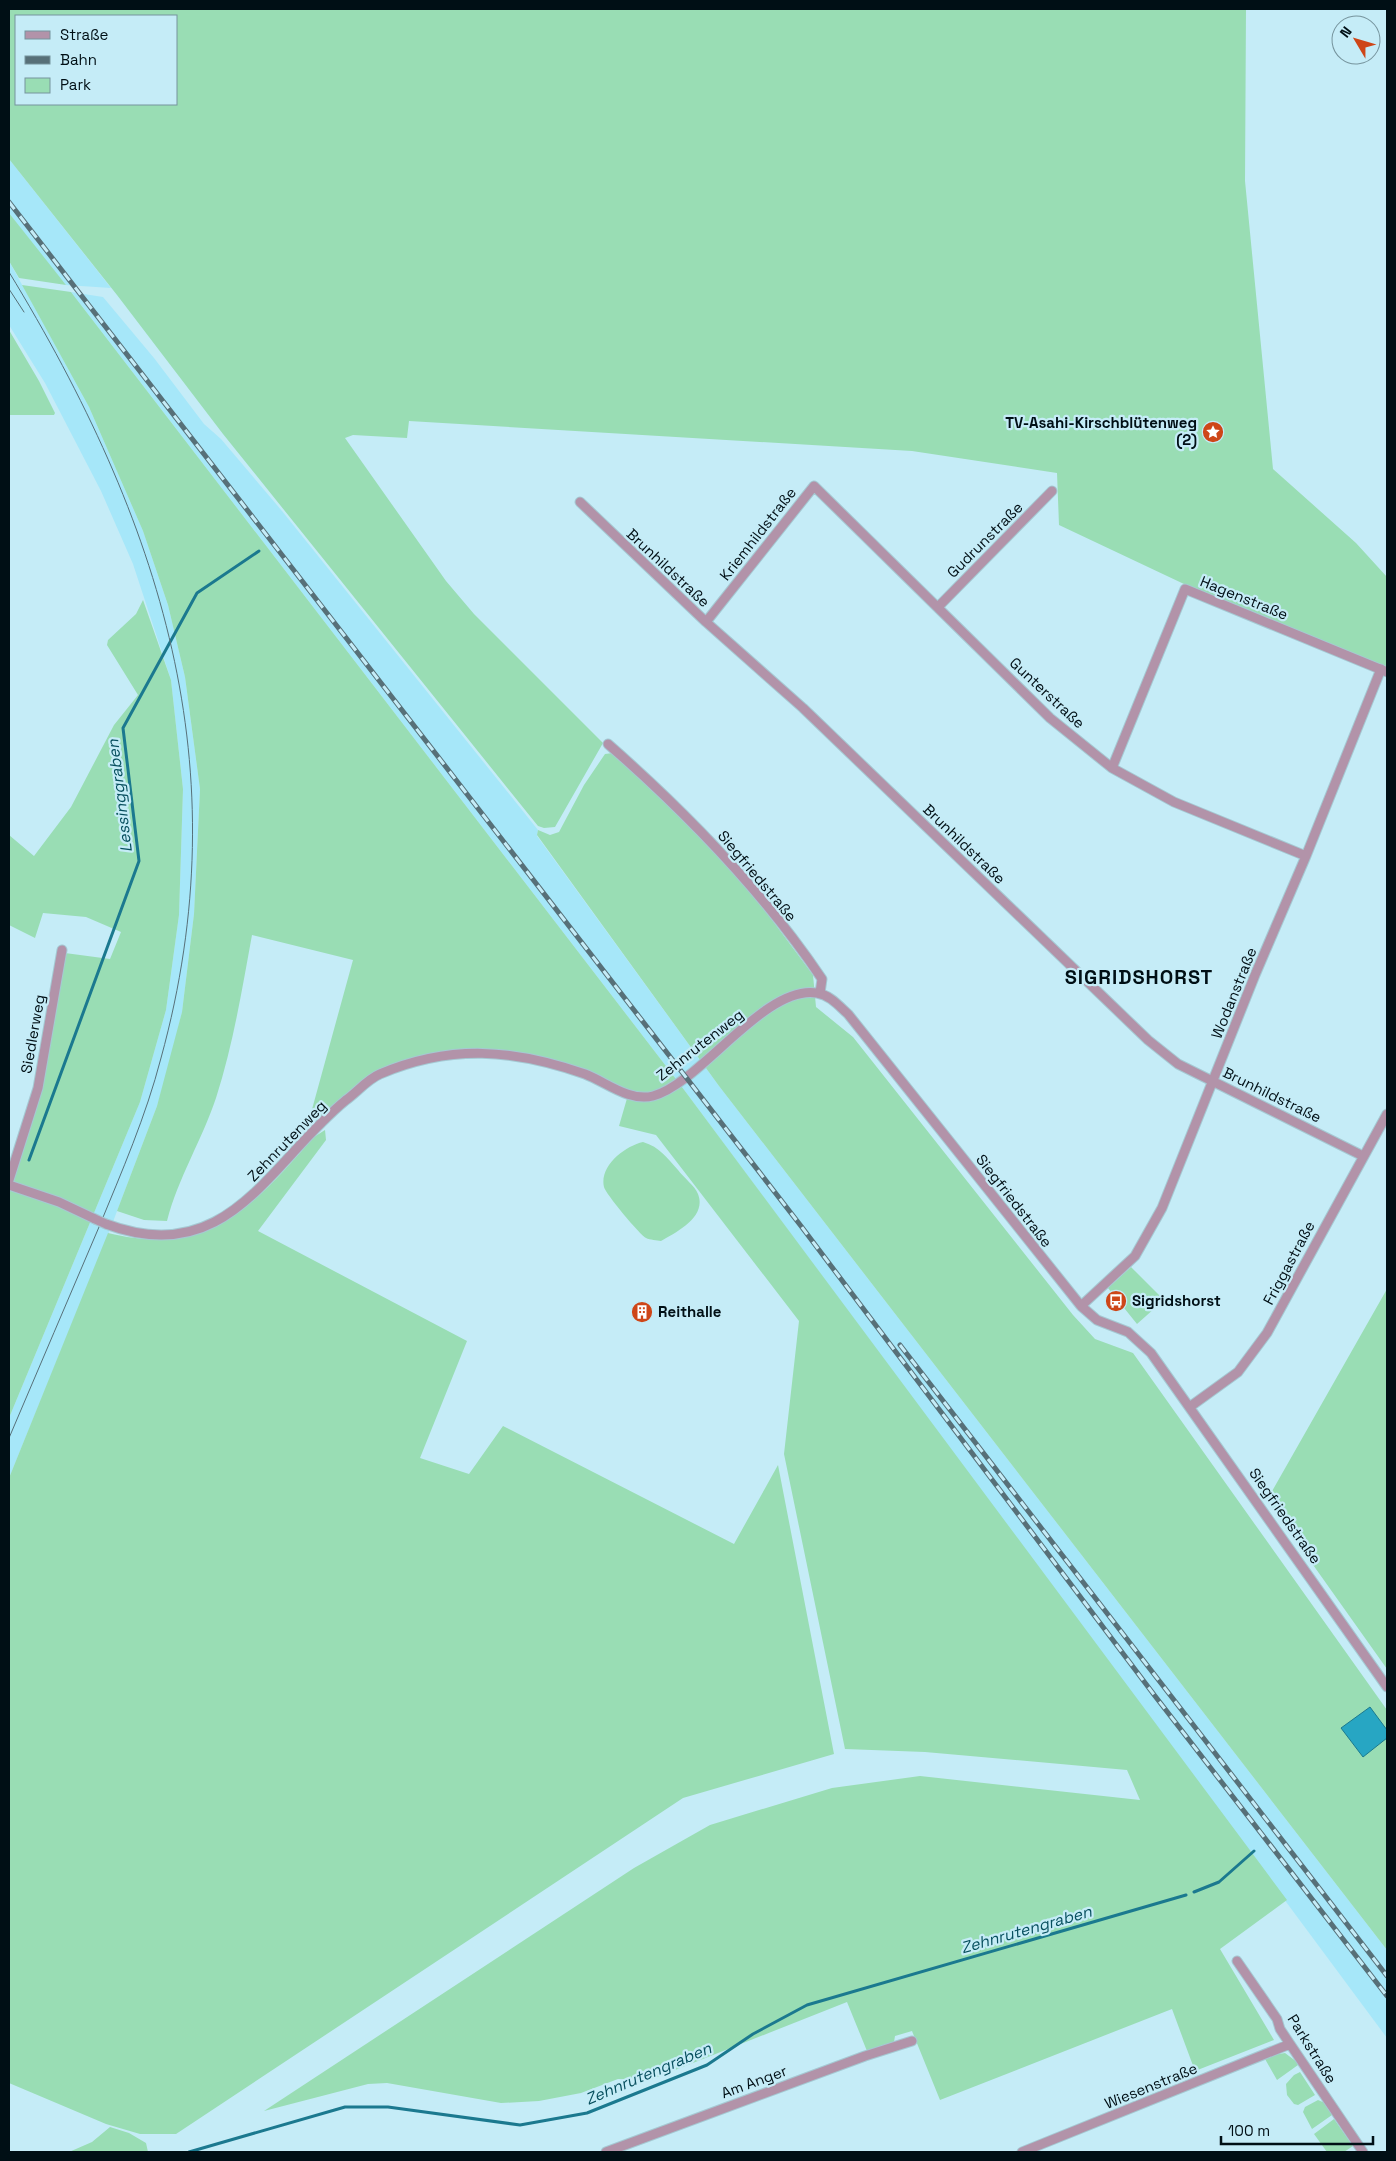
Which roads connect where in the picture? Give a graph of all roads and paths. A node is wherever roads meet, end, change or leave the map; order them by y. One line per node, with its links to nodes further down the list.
1 (814, 486): 4 (street, Gunterstraße); 5 (street, Kriemhildstraße)
2 (1052, 491): 4 (street, Gudrunstraße)
3 (580, 502): 5 (street, Brunhildstraße)
4 (938, 607): 8 (street, Gunterstraße)
5 (706, 622): 12 (street, Brunhildstraße)
6 (1384, 671): 8 (street, Hagenstraße); 9 (street, Wodanstraße)
7 (608, 744): 11 (street, Siegfriedstraße)
8 (1112, 768): 9 (street, Gunterstraße)
9 (1306, 856): 12 (street, Wodanstraße)
10 (62, 950): 15 (street, Siedlerweg)
11 (820, 993): 16 (street, Zehnrutenweg, bridge); 17 (street, Siegfriedstraße)
12 (1213, 1081): 14 (street, Brunhildstraße); 17 (street, Wodanstraße)
13 (1387, 1114): 14 (street, Friggastraße)
14 (1363, 1156): 18 (street, Friggastraße)
15 (9, 1180)
16 (9, 1185)
17 (1081, 1306): 18 (street, Siegfriedstraße)
18 (1191, 1406): 19 (street, Siegfriedstraße)
19 (1387, 1687)
20 (1237, 1961): 22 (street, Parkstraße)
21 (912, 2041): 23 (street, Am Anger)
22 (1290, 2044): 24 (street, Wiesenstraße); 25 (street, Parkstraße)
23 (606, 2152)
24 (1023, 2152)
25 (1363, 2152)

